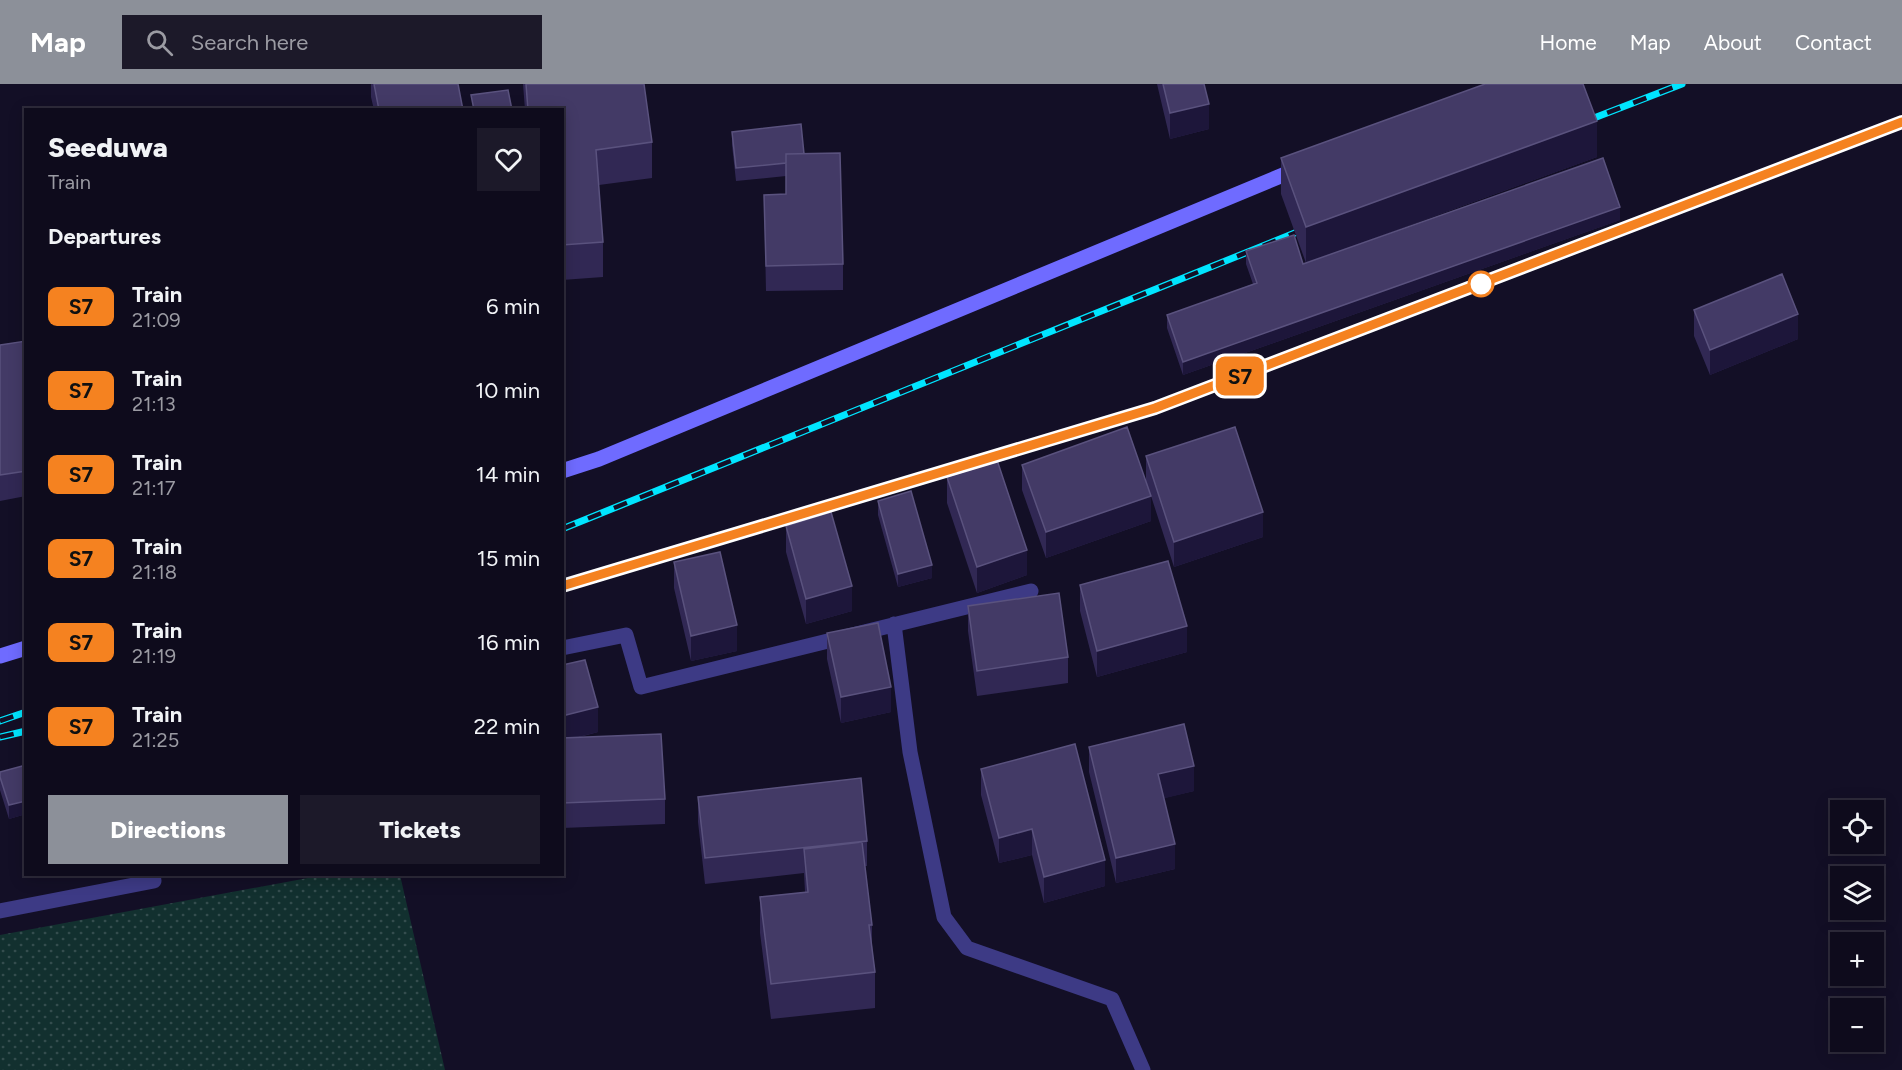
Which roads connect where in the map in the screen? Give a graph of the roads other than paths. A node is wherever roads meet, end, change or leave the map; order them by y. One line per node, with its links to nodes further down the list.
1 (1315, 162): 2 (street)
2 (564, 470)
3 (1031, 591): 4 (street)
4 (894, 624): 5 (street); 10 (street)
5 (564, 648)
6 (24, 649): 7 (street)
7 (0, 656)
8 (153, 876): 9 (street)
9 (0, 910)
10 (1143, 1070)

